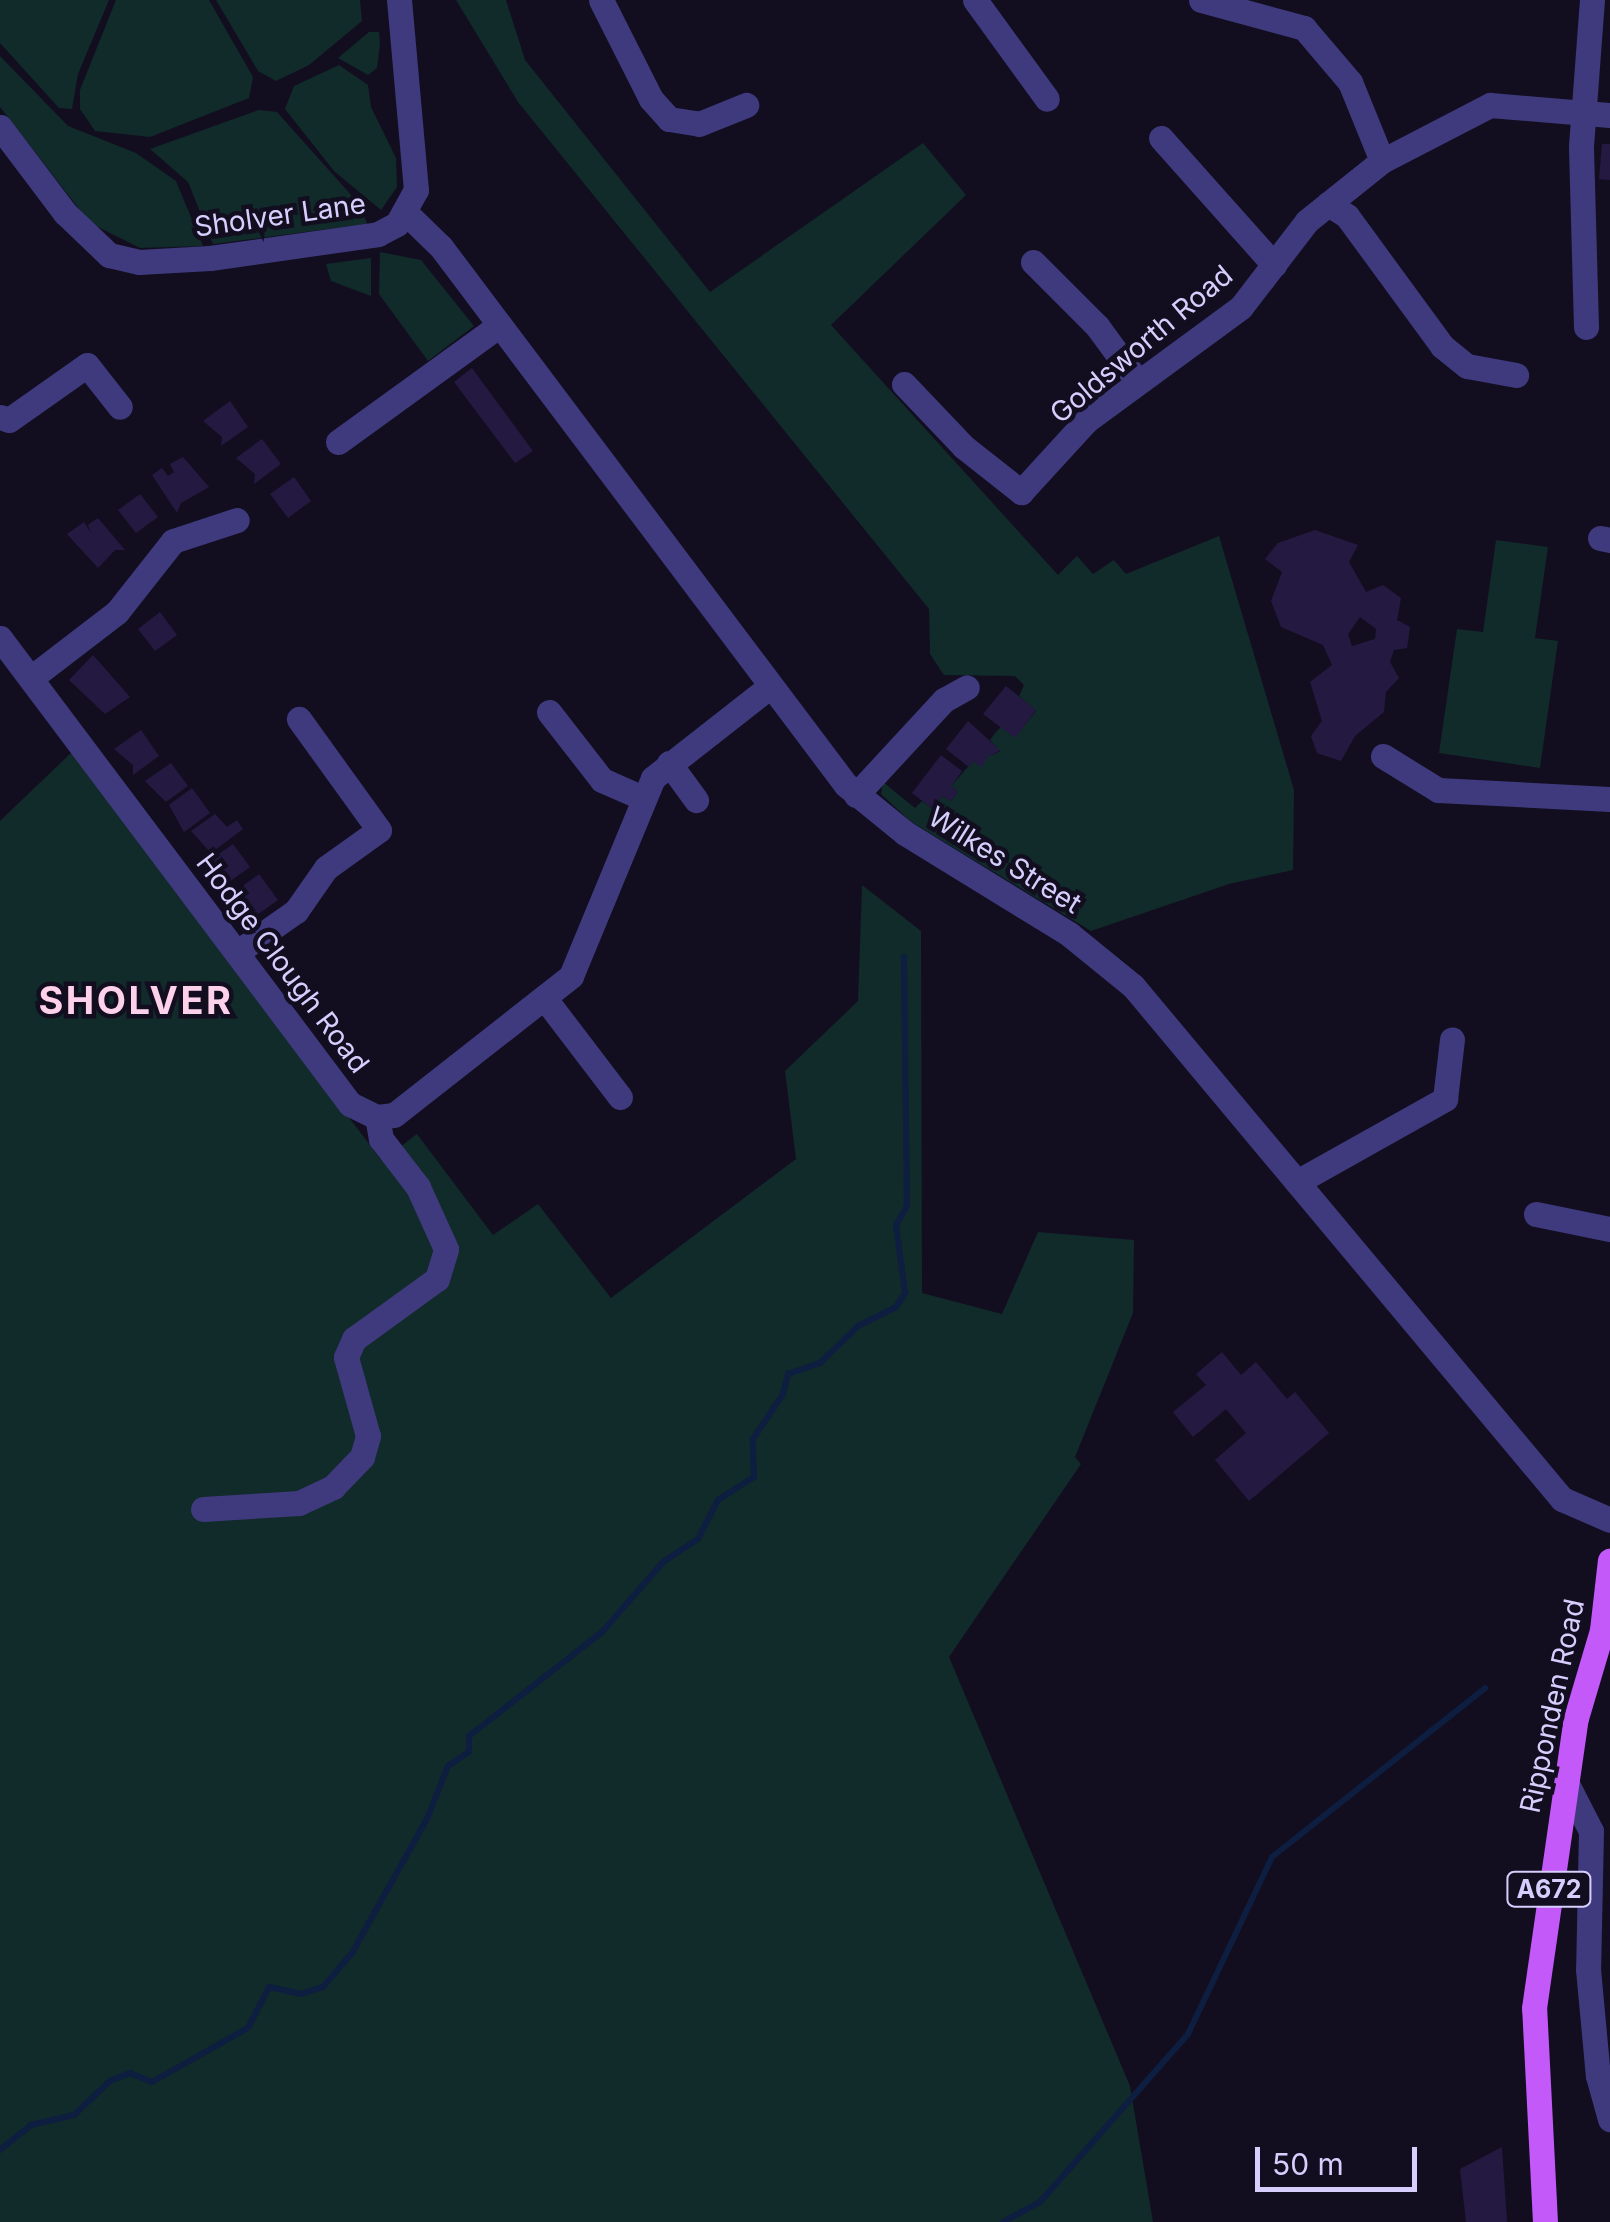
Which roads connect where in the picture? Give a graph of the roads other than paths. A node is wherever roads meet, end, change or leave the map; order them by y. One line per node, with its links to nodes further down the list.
1 (399, 0): 14 (street, Sholver Lane)
2 (601, 0): 7 (street)
3 (975, 0): 6 (street)
4 (1201, 0): 12 (street)
5 (1592, 0): 8 (street)
6 (1047, 99)
7 (746, 104)
8 (1583, 111): 9 (street, Goldsworth Road); 12 (street, Goldsworth Road); 18 (street)
9 (1610, 115)
10 (0, 127): 14 (street, Sholver Lane)
11 (1161, 138): 16 (street)
12 (1382, 161): 13 (street, Goldsworth Road)
13 (1328, 204): 16 (street, Goldsworth Road); 19 (street)
14 (406, 213): 17 (street, Wilkes Street)
15 (1033, 262): 20 (street)
16 (1274, 265): 20 (street, Goldsworth Road)
17 (498, 326): 24 (street); 28 (street, Wilkes Street)
18 (1586, 326)
19 (1516, 375)
20 (1138, 382): 21 (street, Goldsworth Road)
21 (904, 384)
22 (120, 407): 23 (street)
23 (0, 417)
24 (338, 442)
25 (237, 520): 27 (street)
26 (0, 638): 27 (street, Hodge Clough Road)
27 (31, 678): 38 (street, Hodge Clough Road)
28 (769, 687): 33 (street); 34 (street, Wilkes Street)
29 (968, 687): 34 (street)
30 (548, 712): 35 (street)
31 (300, 720): 38 (street)
32 (1383, 756): 37 (street)
33 (669, 762): 35 (street); 36 (street)
34 (856, 795): 43 (street, Wilkes Street)
35 (643, 798): 39 (street)
36 (696, 800)
37 (1610, 800)
38 (239, 951): 42 (street, Hodge Clough Road)
39 (546, 1000): 41 (street); 42 (street)
40 (1452, 1039): 43 (street)
41 (620, 1097)
42 (378, 1117): 46 (street)
43 (1297, 1182): 47 (street, Wilkes Street)
44 (1536, 1214): 45 (street)
45 (1610, 1229)
46 (203, 1509)
47 (1610, 1520)
48 (1610, 1560): 49 (main road, Ripponden Road / A672)
49 (1566, 1782): 50 (street); 51 (main road, Ripponden Road / A672)
50 (1610, 2119)
51 (1545, 2222)

